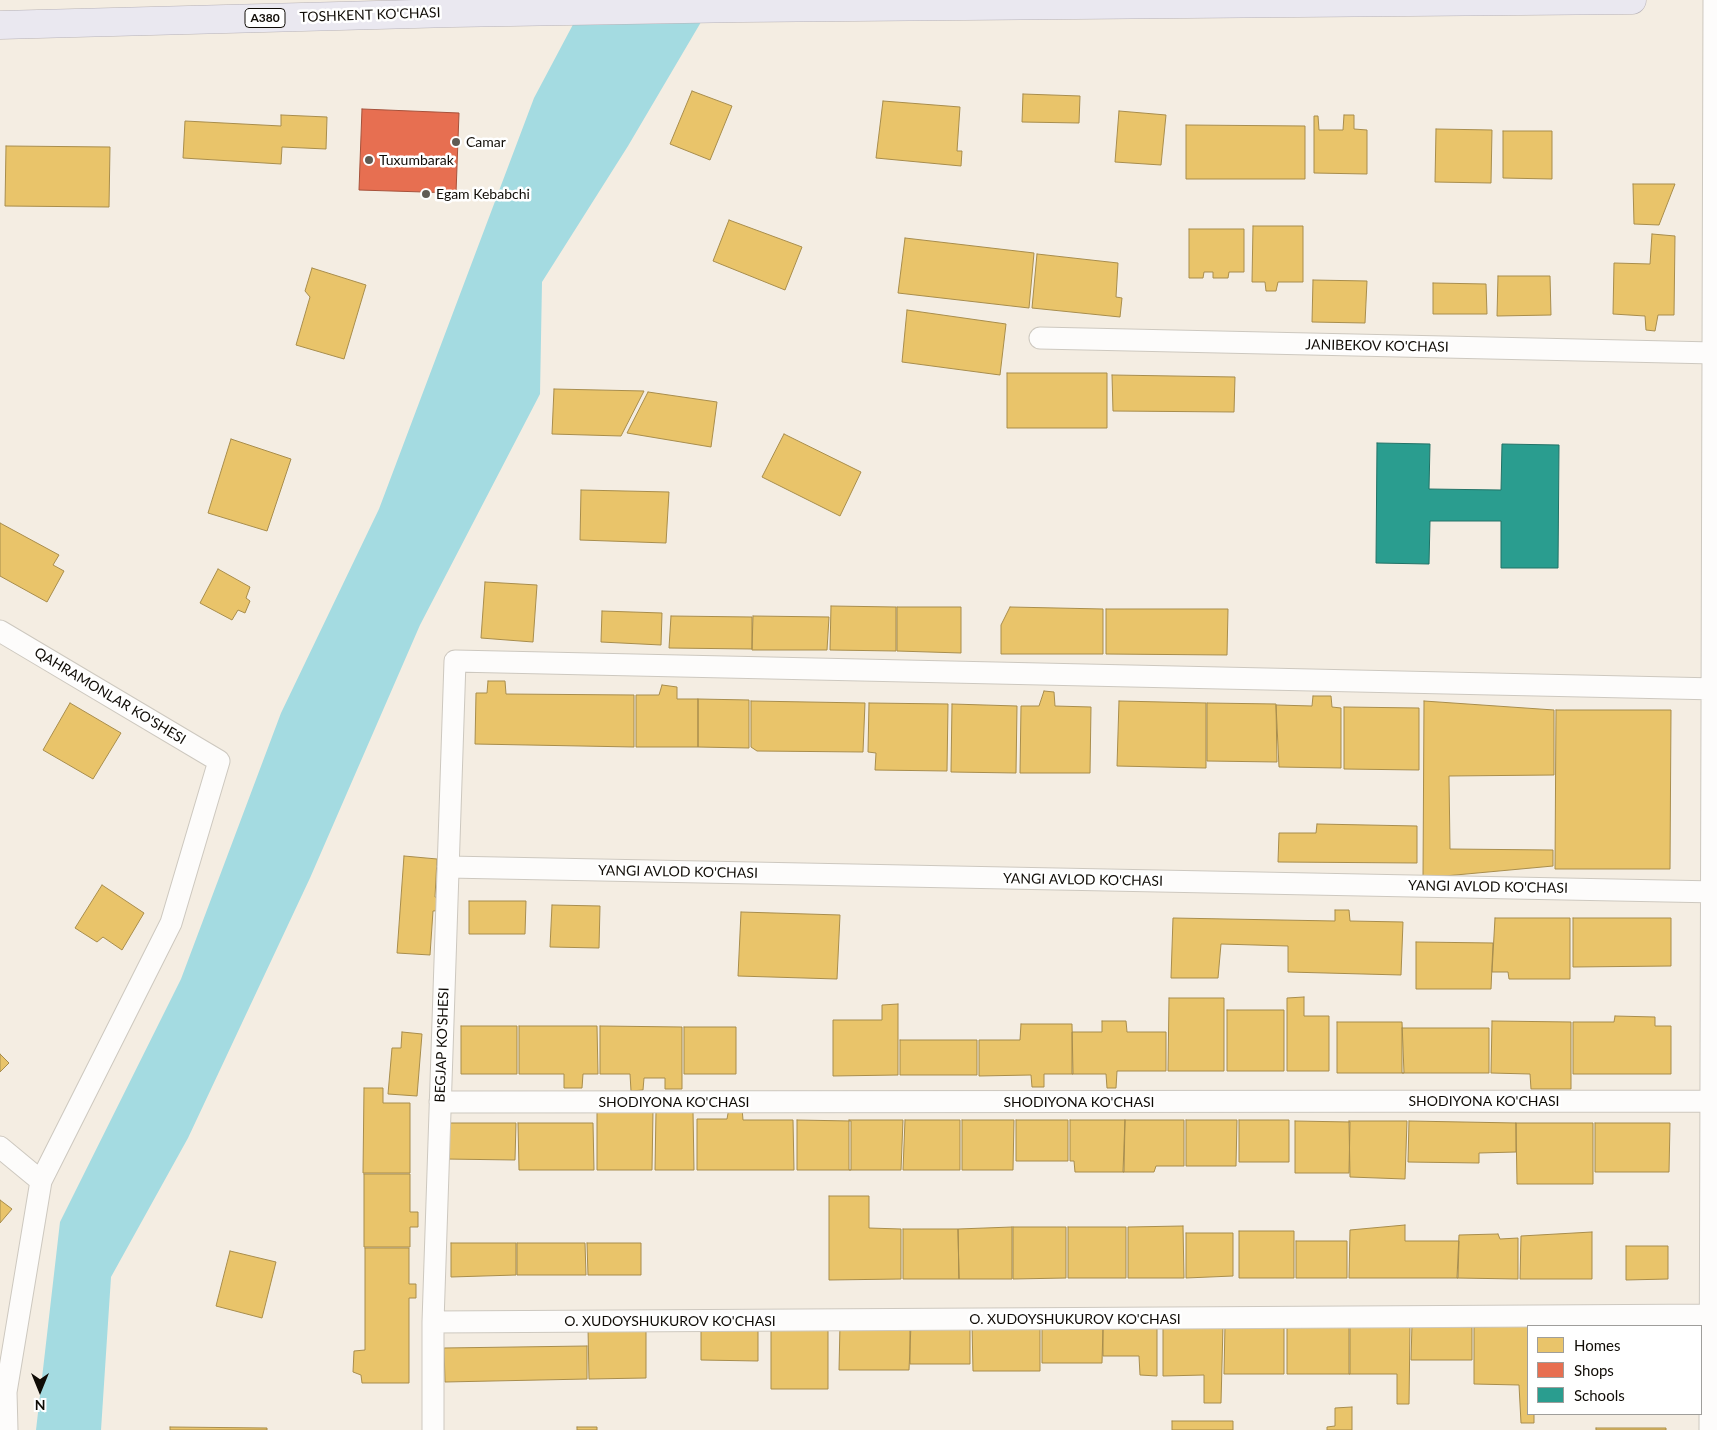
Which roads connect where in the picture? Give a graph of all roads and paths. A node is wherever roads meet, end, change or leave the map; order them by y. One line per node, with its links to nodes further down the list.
1 (1632, 0): 3 (highway, A380)
2 (1714, 0): 6 (street)
3 (1301, 2): 4 (highway, TOSHKENT KO'CHASI / A380)
4 (456, 6): 5 (highway, TOSHKENT KO'CHASI / A380)
5 (0, 26)
6 (1715, 254): 8 (street)
7 (1040, 338): 8 (street, JANIBEKOV KO'CHASI)
8 (1714, 353): 9 (street)
9 (1715, 466): 11 (street)
10 (0, 631): 17 (street, QAHRAMONLAR KO'SHESI)
11 (1715, 689): 12 (street, BEGJAP KO'SHESI); 13 (street)
12 (448, 867): 13 (street, YANGI AVLOD KO'CHASI); 15 (street, BEGJAP KO'SHESI)
13 (1714, 892): 14 (street)
14 (1714, 1101): 15 (street, SHODIYONA KO'CHASI); 18 (street)
15 (440, 1102): 19 (street, BEGJAP KO'SHESI)
16 (0, 1147): 17 (street)
17 (41, 1181): 20 (street)
18 (1713, 1315): 19 (street, O. XUDOYSHUKUROV KO'CHASI); 22 (street)
19 (433, 1322): 21 (street, BEGJAP KO'SHESI)
20 (6, 1430)
21 (433, 1430)
22 (1710, 1430)

